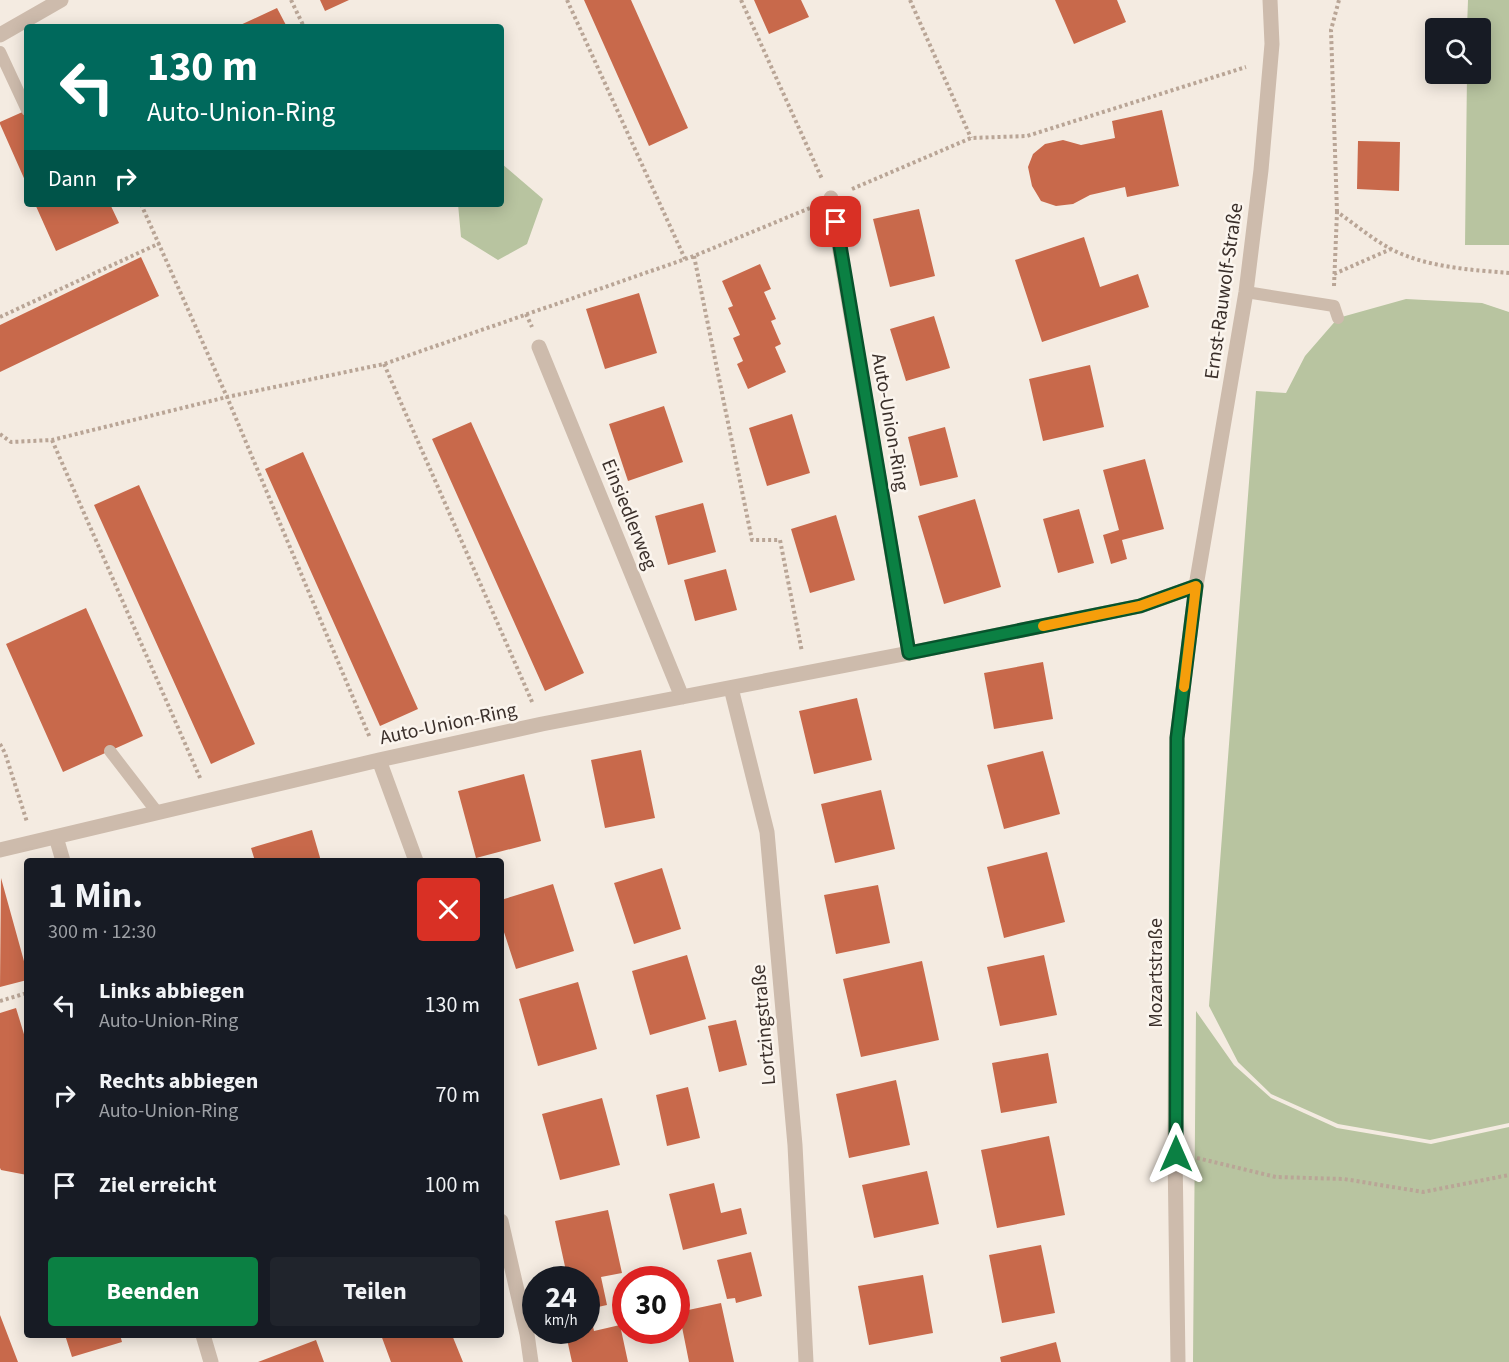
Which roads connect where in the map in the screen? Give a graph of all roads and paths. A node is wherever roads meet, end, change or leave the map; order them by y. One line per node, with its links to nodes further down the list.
1 (61, 0): 9 (street)
2 (291, 0): 8 (path)
3 (567, 0): 20 (path)
4 (741, 0): 14 (path)
5 (910, 0): 13 (path)
6 (1270, 0): 11 (street, Ernst-Rauwolf-Straße)
7 (1339, 0): 16 (path)
8 (303, 24)
9 (0, 35)
10 (0, 52): 12 (lane)
11 (1270, 59): 13 (path); 23 (street, Ernst-Rauwolf-Straße)
12 (24, 104)
13 (971, 138): 14 (path)
14 (831, 198): 19 (path); 32 (street, Auto-Union-Ring)
15 (142, 207): 17 (path)
16 (1337, 213): 18 (path); 22 (path)
17 (160, 243): 25 (path); 28 (path)
18 (1391, 249): 21 (path); 22 (path)
19 (694, 256): 20 (path); 33 (path)
20 (685, 259): 27 (path)
21 (1509, 273)
22 (1334, 274): 24 (path)
23 (1246, 292): 24 (lane); 31 (street, Ernst-Rauwolf-Straße)
24 (1336, 312)
25 (0, 317)
26 (539, 346): 35 (street, Einsiedlerweg)
27 (384, 364): 28 (path); 36 (path)
28 (227, 397): 30 (path); 39 (path)
29 (0, 434): 30 (path)
30 (52, 440): 40 (path)
31 (1196, 586): 32 (street, Auto-Union-Ring); 49 (street, Mozartstraße)
32 (909, 653): 33 (street, Auto-Union-Ring)
33 (806, 673): 34 (street, Auto-Union-Ring)
34 (731, 688): 35 (street, Auto-Union-Ring); 55 (street, Lortzingstraße)
35 (682, 697): 36 (street, Auto-Union-Ring)
36 (542, 724): 39 (street, Auto-Union-Ring)
37 (0, 744): 43 (path)
38 (110, 751): 41 (lane)
39 (379, 760): 40 (street, Auto-Union-Ring); 46 (street)
40 (209, 800): 41 (street, Auto-Union-Ring)
41 (157, 812): 42 (street, Auto-Union-Ring)
42 (56, 837): 43 (street, Auto-Union-Ring); 45 (street)
43 (34, 842): 44 (street, Auto-Union-Ring)
44 (0, 850)
45 (62, 858)
46 (415, 858)
47 (24, 994): 48 (path)
48 (0, 1001)
49 (1176, 1154): 50 (path); 56 (street, Mozartstraße)
50 (1509, 1176)
51 (504, 1234): 54 (street)
52 (204, 1338): 53 (street)
53 (211, 1362)
54 (531, 1362)
55 (806, 1362)
56 (1178, 1362)

